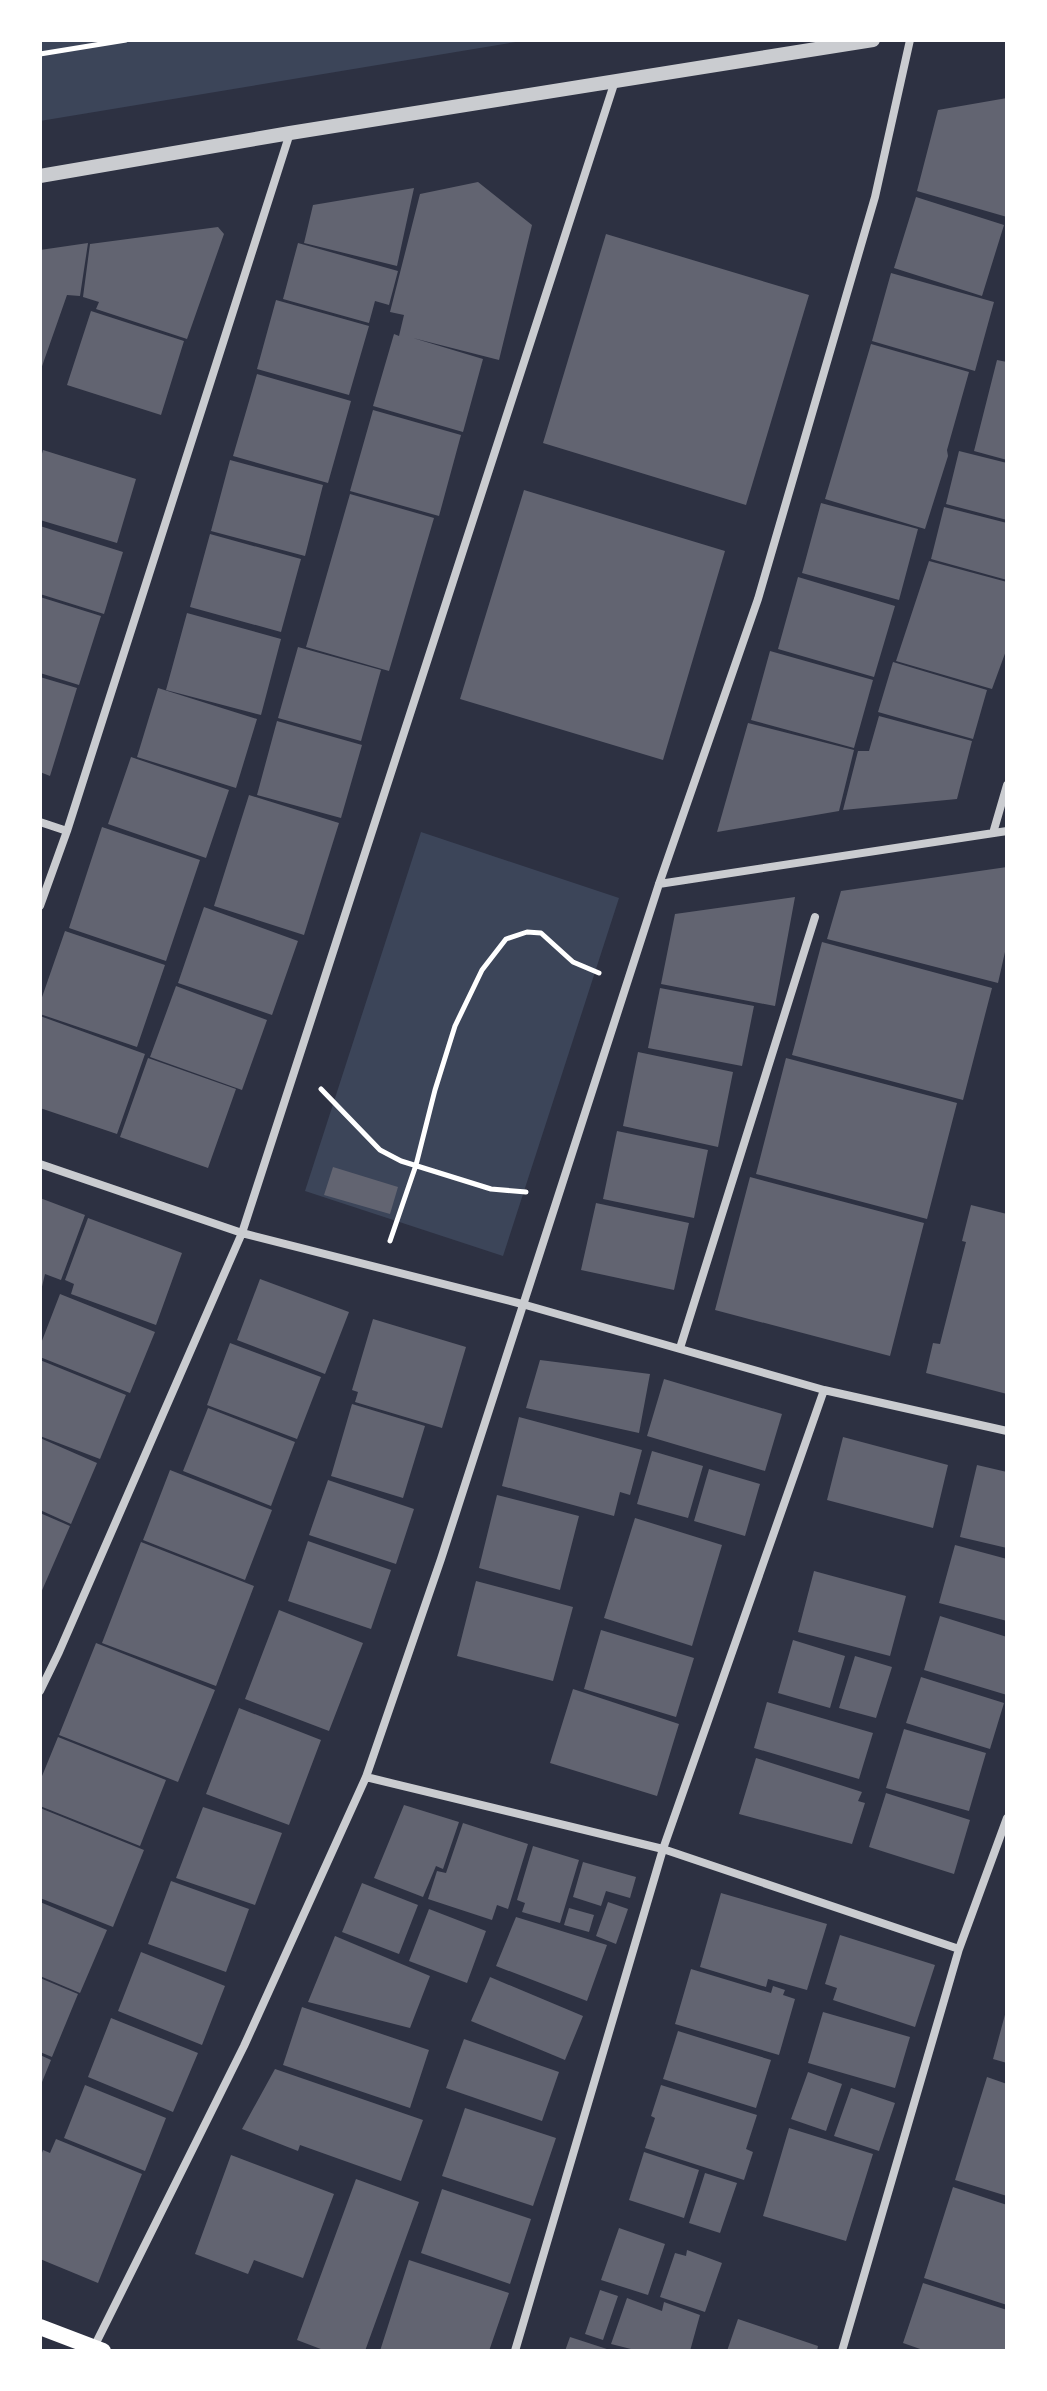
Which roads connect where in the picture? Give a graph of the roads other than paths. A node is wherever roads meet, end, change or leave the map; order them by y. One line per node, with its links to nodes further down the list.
1 (873, 40): 3 (street)
2 (910, 40): 11 (street)
3 (615, 81): 4 (street); 15 (street)
4 (290, 133): 5 (street); 8 (street)
5 (40, 176)
6 (1007, 785): 10 (street)
7 (40, 822): 8 (street)
8 (67, 831): 12 (street)
9 (1007, 831): 10 (street)
10 (993, 833): 11 (street)
11 (659, 884): 16 (street)
12 (40, 906)
13 (815, 917): 17 (street)
14 (40, 1164): 15 (street)
15 (242, 1233): 16 (street); 20 (street)
16 (522, 1304): 17 (street); 21 (street)
17 (680, 1348): 18 (street)
18 (824, 1390): 19 (street); 23 (street)
19 (1007, 1431)
20 (40, 1691)
21 (366, 1777): 23 (street); 26 (street)
22 (1007, 1818): 24 (street)
23 (663, 1849): 24 (street); 27 (street)
24 (959, 1949): 28 (street)
25 (40, 2327): 26 (main road)
26 (96, 2350)
27 (515, 2351)
28 (842, 2351)

